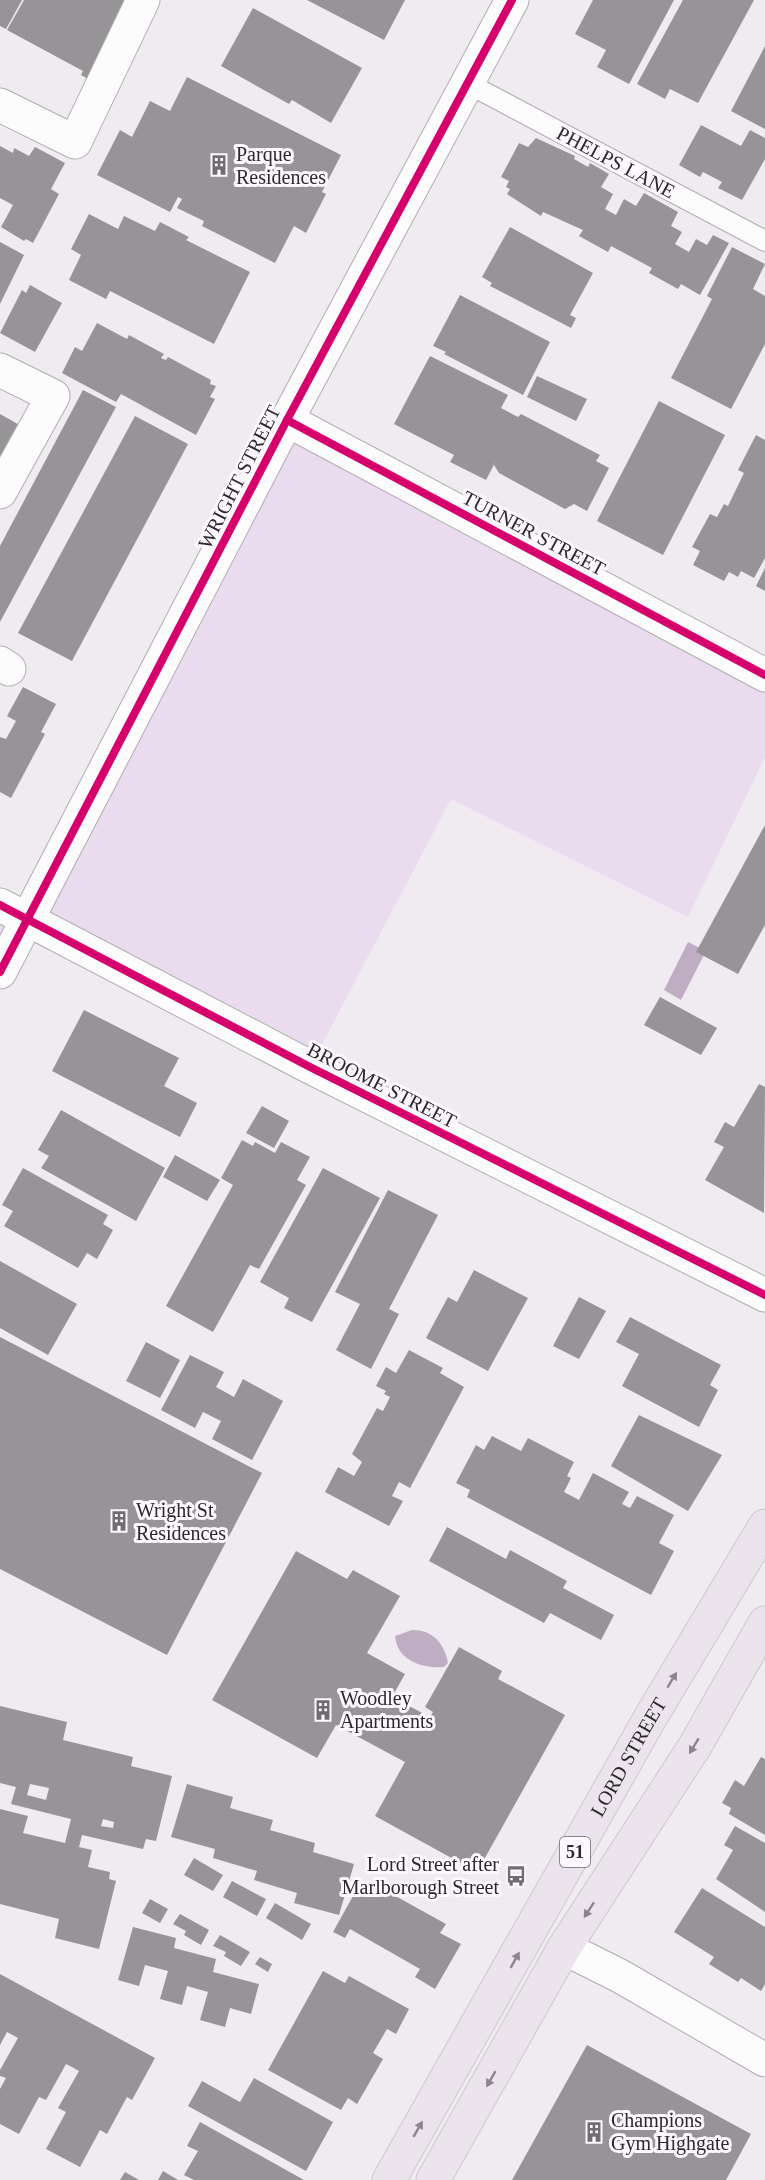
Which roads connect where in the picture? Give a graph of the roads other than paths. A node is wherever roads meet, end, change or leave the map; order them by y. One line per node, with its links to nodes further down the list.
1 (143, 0): 4 (street)
2 (512, 0): 3 (street, WRIGHT STREET)
3 (467, 83): 5 (lane, PHELPS LANE); 7 (street, WRIGHT STREET)
4 (0, 105)
5 (765, 241)
6 (0, 370): 8 (street)
7 (286, 420): 9 (street, TURNER STREET); 11 (street, WRIGHT STREET)
8 (0, 492)
9 (765, 675)
10 (0, 905): 11 (street, BROOME STREET)
11 (28, 921): 12 (street, WRIGHT STREET); 13 (street, BROOME STREET)
12 (0, 972)
13 (761, 1295)
14 (765, 1526): 18 (main road, LORD STREET / 51, one-way to 14)
15 (765, 1623): 16 (main road, 51, one-way to 16)
16 (564, 1948): 17 (street); 19 (main road, 51, one-way to 19)
17 (765, 2060)
18 (389, 2180)
19 (433, 2180)

